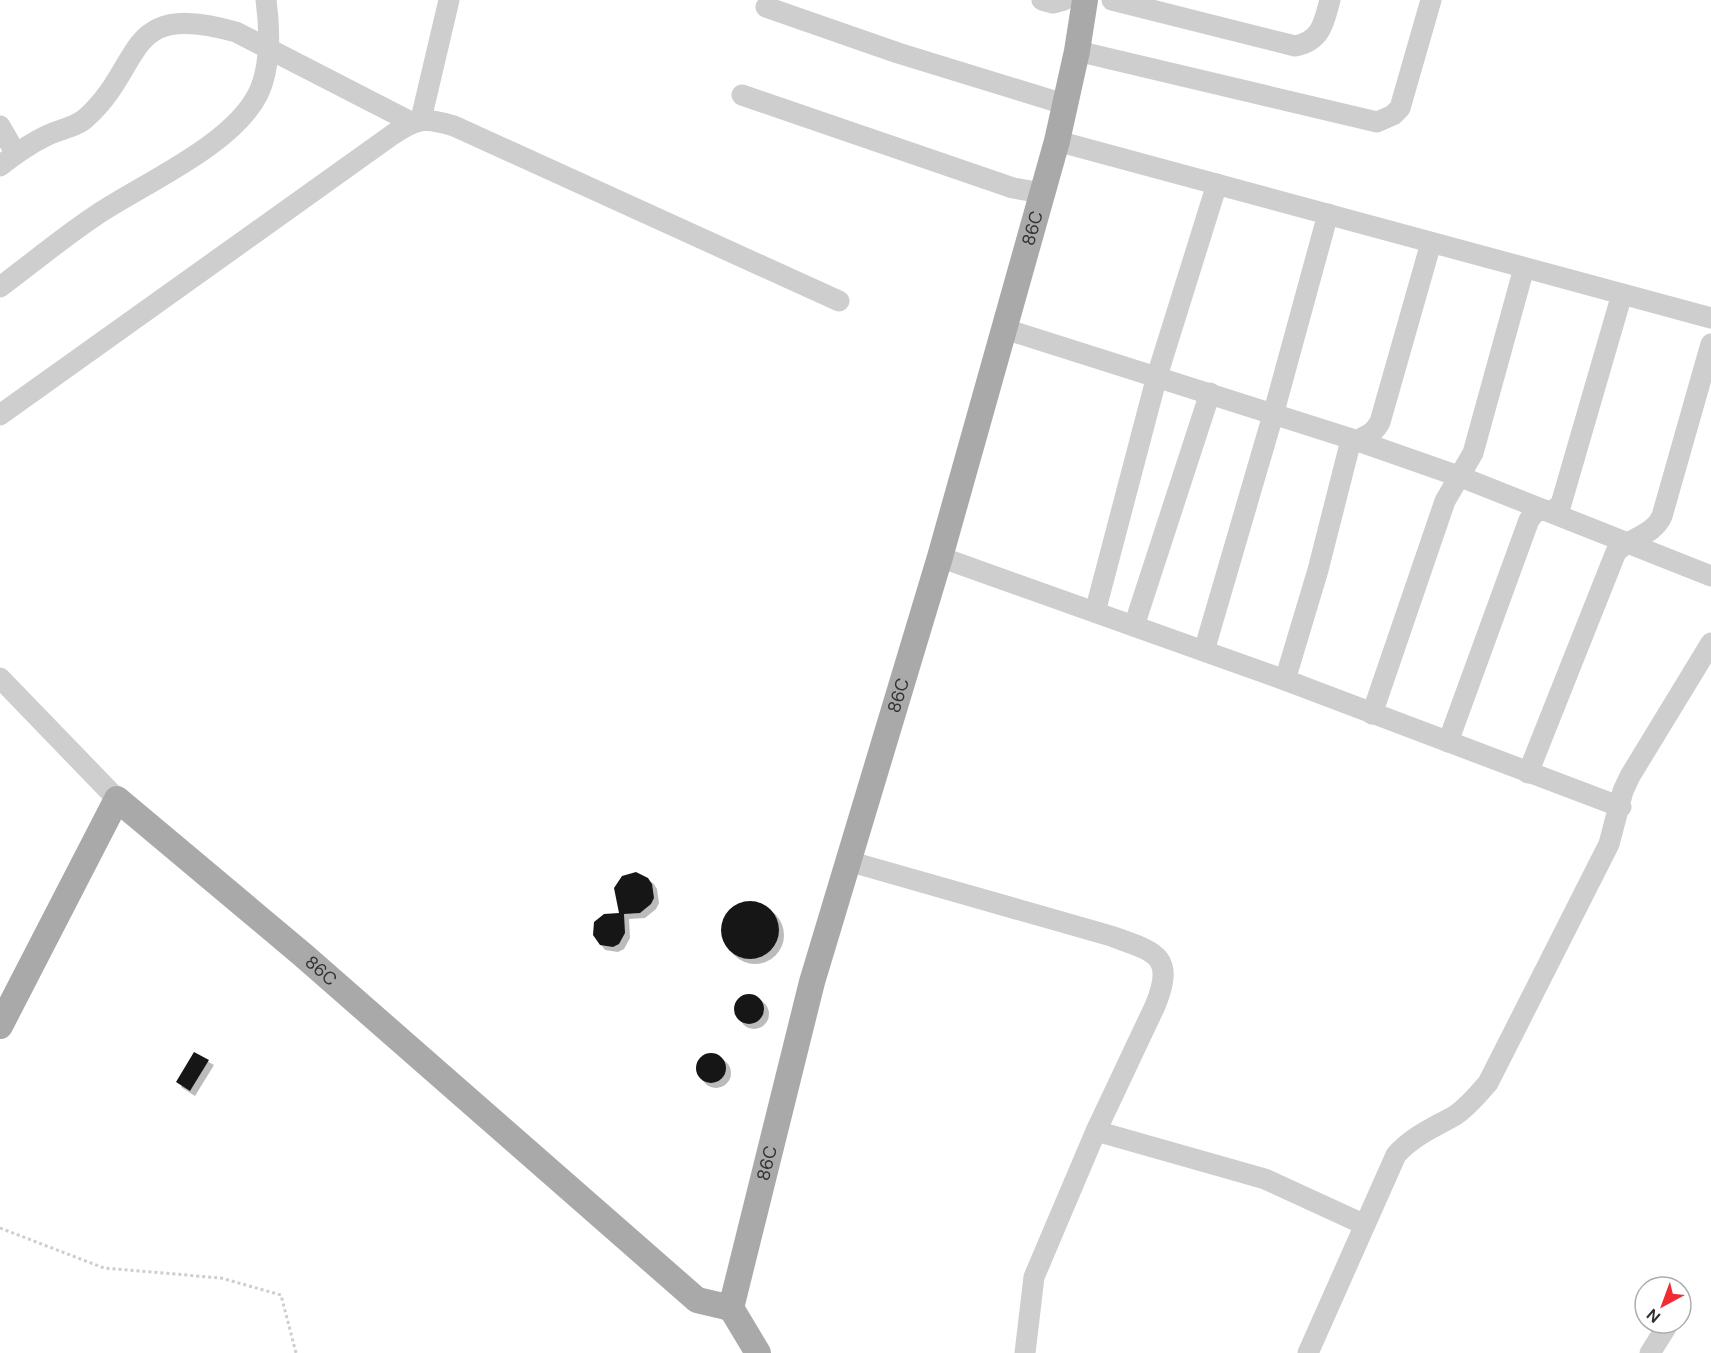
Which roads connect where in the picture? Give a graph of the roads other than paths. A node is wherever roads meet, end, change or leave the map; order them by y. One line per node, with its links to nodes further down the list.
1 (266, 0): 10 (street)
2 (449, 0): 14 (street)
3 (1042, 0): 4 (street)
4 (1064, 0)
5 (1085, 0): 11 (main road, 86C)
6 (1112, 0): 7 (street)
7 (1330, 0)
8 (1431, 0): 11 (street)
9 (766, 7): 13 (street)
10 (267, 48): 14 (street); 17 (street); 23 (street)
11 (1077, 51): 13 (main road, 86C)
12 (742, 95): 19 (street)
13 (1064, 104): 16 (main road, 86C)
14 (416, 121): 25 (street); 31 (street)
15 (0, 126): 17 (street)
16 (1057, 141): 18 (street); 19 (main road, 86C)
17 (8, 160)
18 (1216, 184): 20 (street); 29 (street)
19 (1042, 193): 27 (main road, 86C)
20 (1328, 214): 21 (street); 32 (street)
21 (1431, 243): 22 (street); 33 (street)
22 (1524, 268): 24 (street); 34 (street)
23 (0, 288)
24 (1622, 294): 26 (street); 35 (street)
25 (839, 301)
26 (1711, 318)
27 (1005, 329): 29 (street); 37 (main road, 86C)
28 (1711, 344): 36 (street)
29 (1157, 376): 30 (street); 39 (street)
30 (1209, 393): 32 (street); 40 (street)
31 (0, 415)
32 (1273, 415): 33 (street); 42 (street)
33 (1358, 441): 34 (street); 44 (street)
34 (1461, 477): 35 (street); 45 (street)
35 (1542, 509): 36 (street); 46 (street)
36 (1626, 543): 38 (street); 47 (street)
37 (940, 556): 39 (street); 50 (main road, 86C)
38 (1711, 576)
39 (1095, 612): 40 (street)
40 (1134, 626): 42 (street)
41 (1711, 643): 49 (street)
42 (1204, 651): 44 (street)
43 (0, 678): 48 (street)
44 (1285, 680): 45 (street)
45 (1372, 714): 46 (street)
46 (1448, 742): 47 (street)
47 (1528, 773): 49 (street)
48 (117, 799): 51 (main road); 54 (main road, 86C)
49 (1621, 807): 53 (street)
50 (848, 861): 52 (street); 54 (main road, 86C)
51 (0, 1026)
52 (1096, 1131): 53 (street); 57 (street)
53 (1363, 1224): 58 (street)
54 (731, 1308): 56 (main road)
55 (1661, 1335): 59 (street)
56 (758, 1353)
57 (1025, 1353)
58 (1308, 1353)
59 (1650, 1353)

